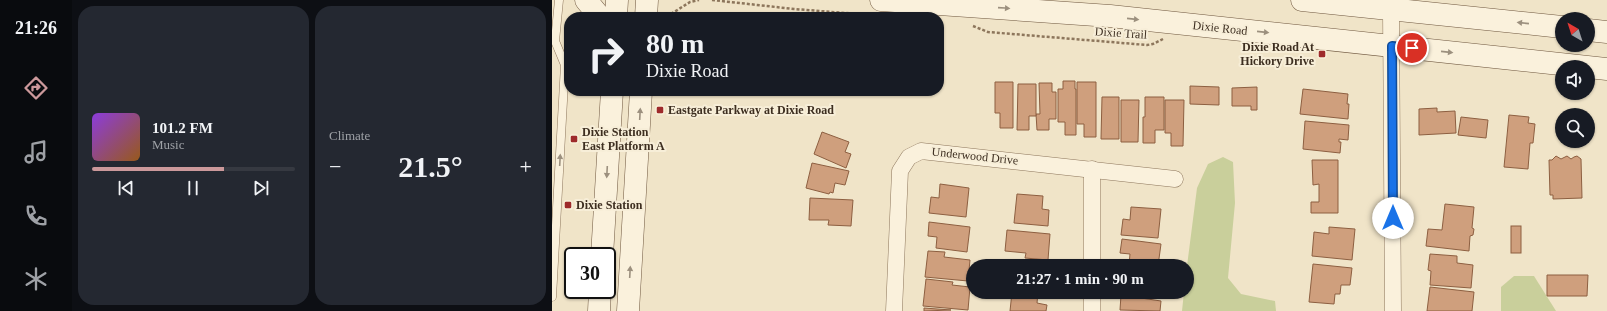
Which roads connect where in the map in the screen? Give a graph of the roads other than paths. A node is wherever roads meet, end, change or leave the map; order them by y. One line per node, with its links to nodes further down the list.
1 (559, 0): 14 (lane)
2 (586, 0): 8 (main road)
3 (617, 0): 9 (main road)
4 (647, 0): 10 (main road)
5 (1302, 0): 7 (main road)
6 (879, 8): 15 (main road, Dixie Road, one-way to 15)
7 (1391, 9): 11 (main road, one-way to 7); 15 (street)
8 (596, 12)
9 (616, 12)
10 (646, 12)
11 (1555, 26)
12 (1595, 31): 13 (main road)
13 (1607, 32)
14 (554, 45): 16 (lane, one-way to 14)
15 (1392, 46): 17 (main road, Dixie Road, one-way to 17); 32 (street)
16 (564, 63)
17 (1607, 69)
18 (564, 83): 25 (lane, one-way to 18)
19 (612, 96): 23 (main road, one-way to 23)
20 (641, 96): 29 (main road, one-way to 20)
21 (1092, 169): 22 (street, Underwood Drive); 24 (street); 30 (street, Underwood Drive)
22 (1175, 178)
23 (603, 247)
24 (1092, 259)
25 (552, 297)
26 (600, 299): 28 (main road)
27 (1092, 299): 31 (street)
28 (599, 311)
29 (628, 311)
30 (894, 311)
31 (1092, 311)
32 (1394, 311)

